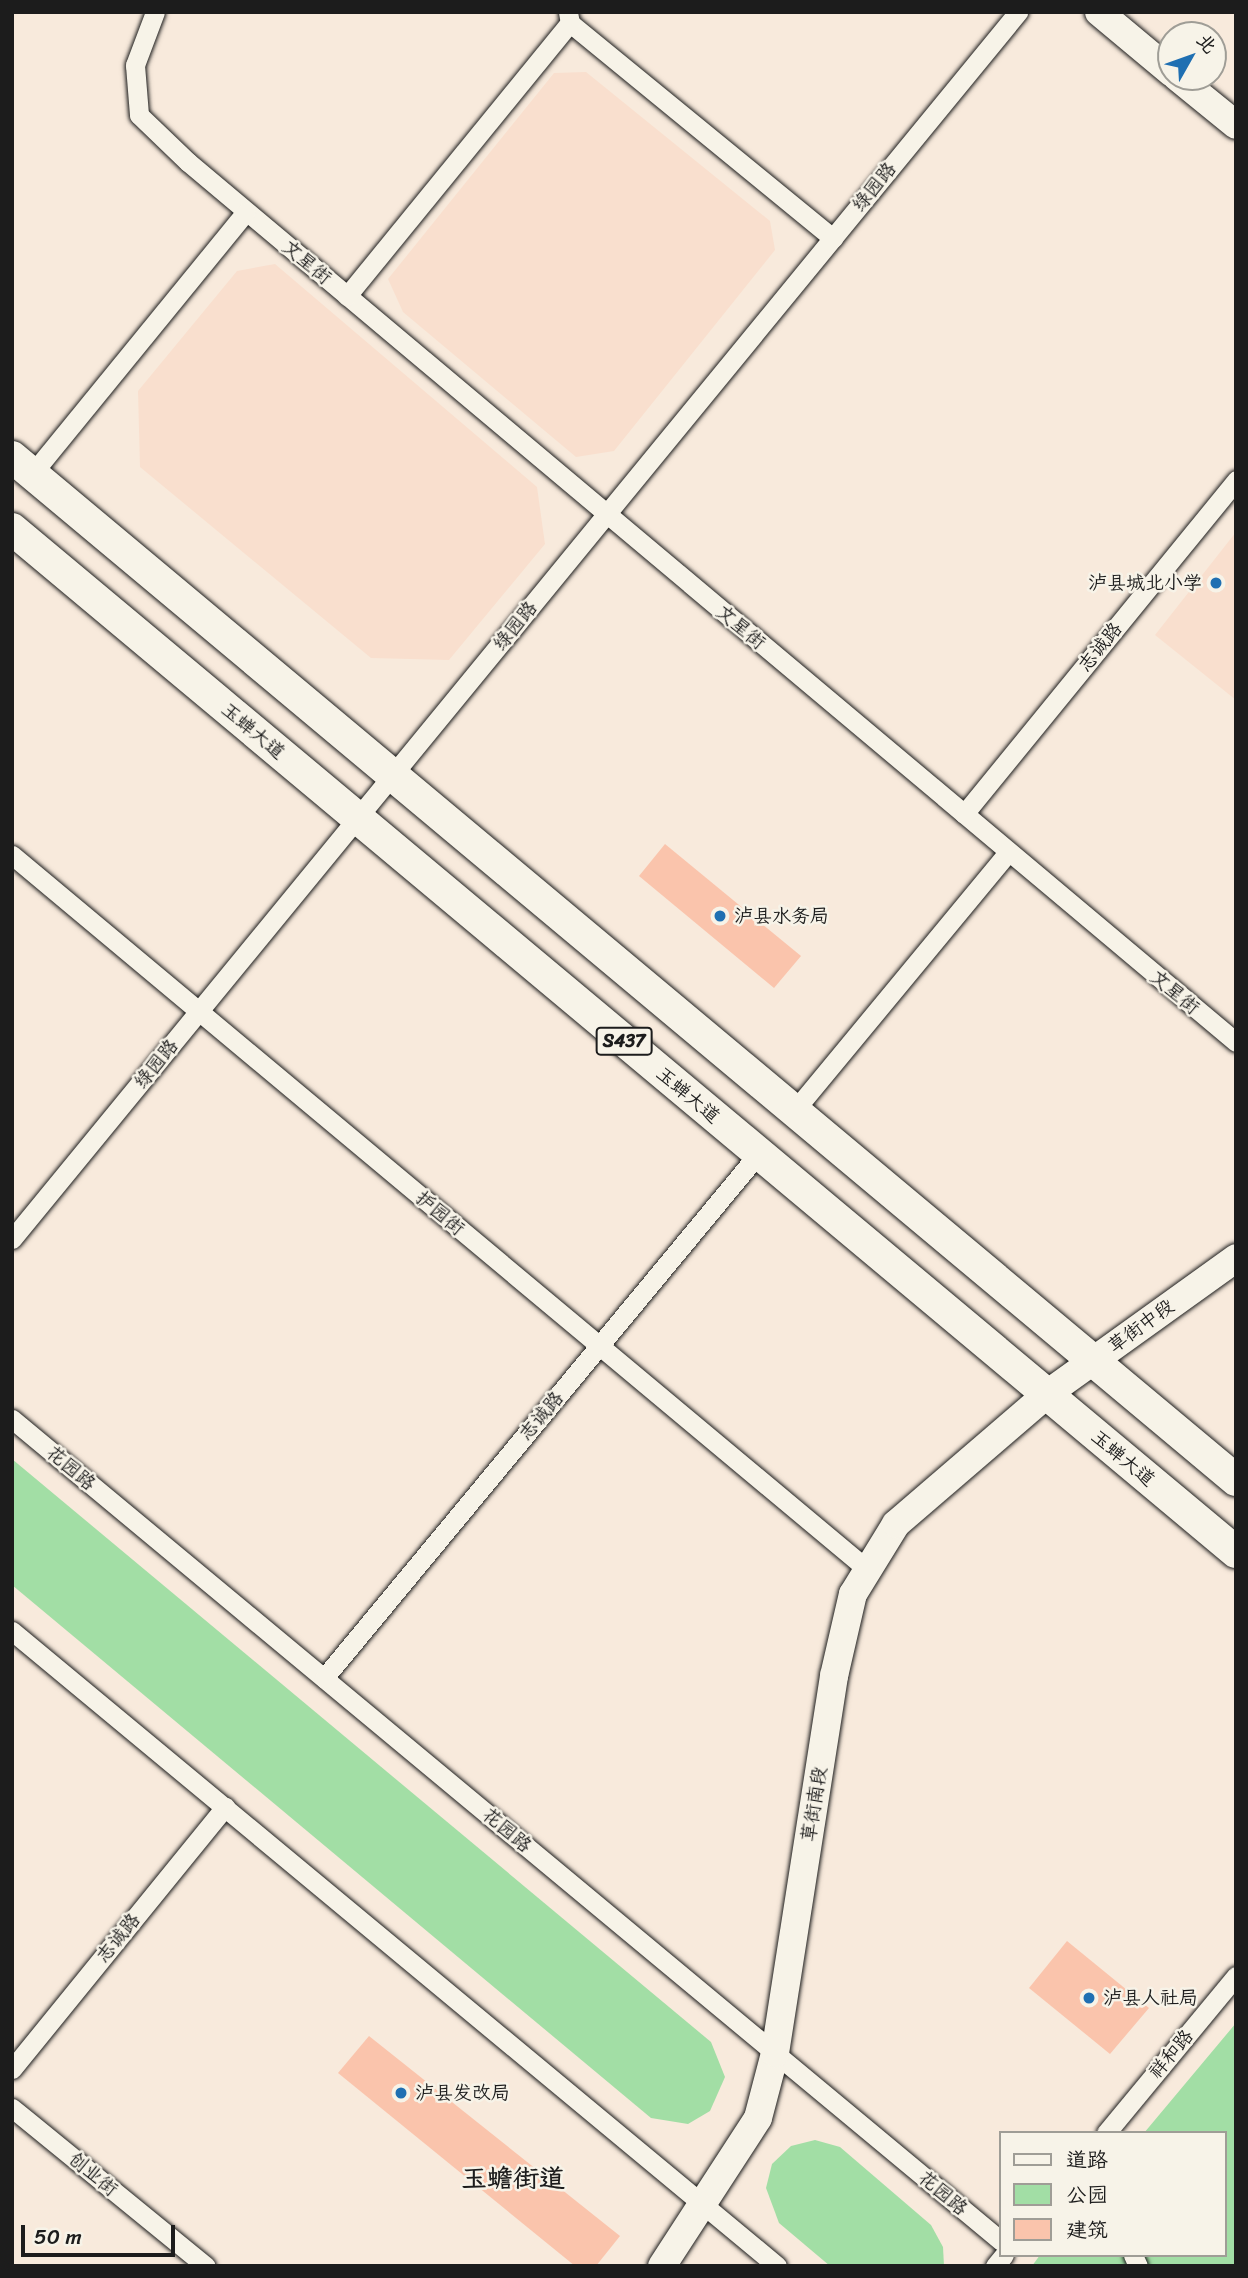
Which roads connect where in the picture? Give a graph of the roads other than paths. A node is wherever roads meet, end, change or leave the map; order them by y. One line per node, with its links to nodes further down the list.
1 (155, 12): 8 (street, 文星街)
2 (1018, 12): 9 (street, 绿园路)
3 (1099, 12): 5 (main road)
4 (569, 18): 9 (street); 10 (street)
5 (1157, 60)
6 (1194, 91): 7 (main road)
7 (1236, 125)
8 (246, 212): 10 (street, 文星街); 11 (street)
9 (833, 238): 13 (street, 绿园路)
10 (347, 296): 13 (street, 文星街)
11 (22, 466): 15 (main road, S437)
12 (1236, 480): 16 (street, 志诚路)
13 (606, 514): 15 (street, 绿园路); 16 (street, 文星街)
14 (12, 529): 17 (main road, 玉蝉大道 / S437)
15 (392, 775): 17 (street, 绿园路); 22 (main road, S437)
16 (964, 814): 18 (street, 文星街)
17 (357, 818): 20 (street, 绿园路); 23 (main road, 玉蝉大道 / S437)
18 (1008, 852): 21 (street, 文星街); 22 (street)
19 (12, 855): 20 (street, 护园街)
20 (199, 1012): 24 (street, 绿园路); 26 (street, 护园街)
21 (1236, 1042)
22 (794, 1111): 27 (main road, S437)
23 (759, 1153): 26 (street, 志诚路); 28 (main road, 玉蝉大道 / S437)
24 (12, 1239)
25 (1236, 1258): 27 (main road, 草街中段)
26 (599, 1345): 32 (street, 护园街); 34 (street, 志诚路)
27 (1093, 1361): 28 (main road, 草街中段); 30 (main road, S437)
28 (1047, 1394): 31 (main road, 玉蝉大道 / S437); 32 (main road, 草街南段)
29 (12, 1419): 34 (street, 花园路)
30 (1236, 1480)
31 (1236, 1552)
32 (868, 1570): 37 (main road, 草街南段)
33 (12, 1631): 35 (street)
34 (324, 1678): 37 (street, 花园路)
35 (225, 1807): 38 (street, 志诚路); 41 (street)
36 (1236, 1976): 40 (street, 祥和路)
37 (775, 2053): 41 (main road, 草街南段); 42 (street, 花园路)
38 (12, 2069)
39 (12, 2108): 43 (street, 创业街)
40 (1108, 2131)
41 (702, 2204): 44 (main road, 草街南段); 45 (street)
42 (1000, 2240)
43 (206, 2266)
44 (662, 2266)
45 (777, 2266)

